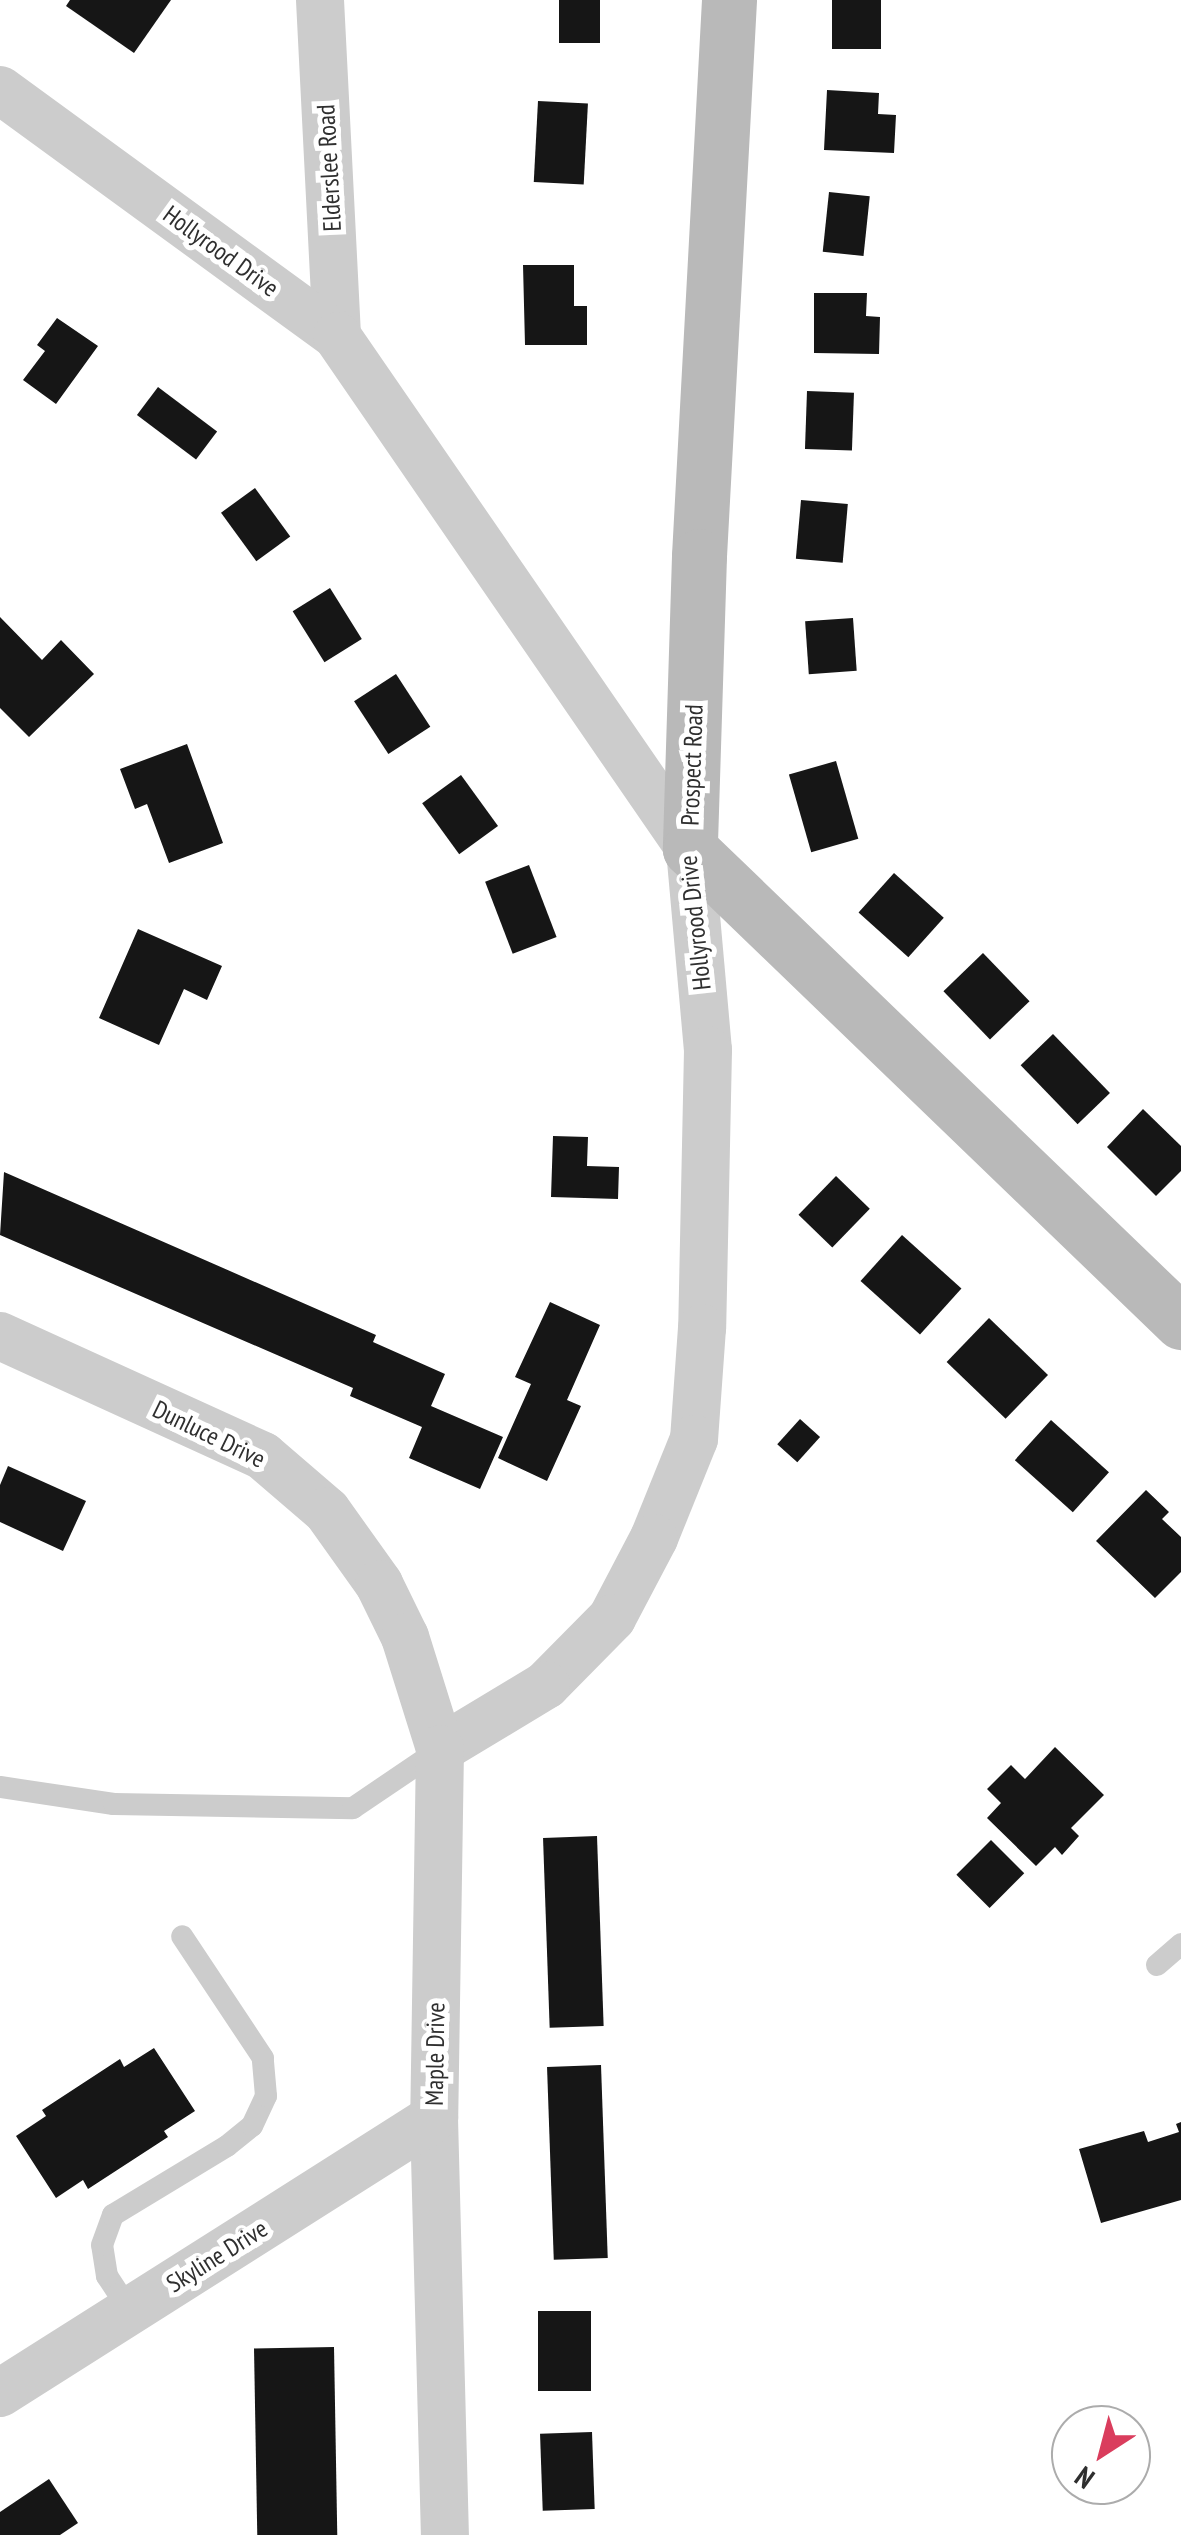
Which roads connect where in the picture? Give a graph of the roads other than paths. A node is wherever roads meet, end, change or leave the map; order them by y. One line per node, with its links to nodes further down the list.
1 (320, 0): 4 (street, Elderslee Road)
2 (728, 0): 5 (street, Prospect Road)
3 (0, 90): 4 (street, Hollyrood Drive)
4 (337, 336): 5 (street, Hollyrood Drive)
5 (690, 849): 6 (street, Prospect Road); 9 (street, Hollyrood Drive)
6 (1181, 1322)
7 (0, 1336): 8 (street, Dunluce Drive)
8 (378, 1584): 9 (street, Maple Drive)
9 (440, 1749): 10 (lane); 14 (street, Maple Drive)
10 (0, 1787)
11 (182, 1936): 15 (lane)
12 (1181, 1944): 13 (lane)
13 (1157, 1965)
14 (434, 2118): 15 (street, Skyline Drive); 17 (street, Maple Drive)
15 (130, 2311): 16 (street, Skyline Drive)
16 (0, 2393)
17 (445, 2535)

